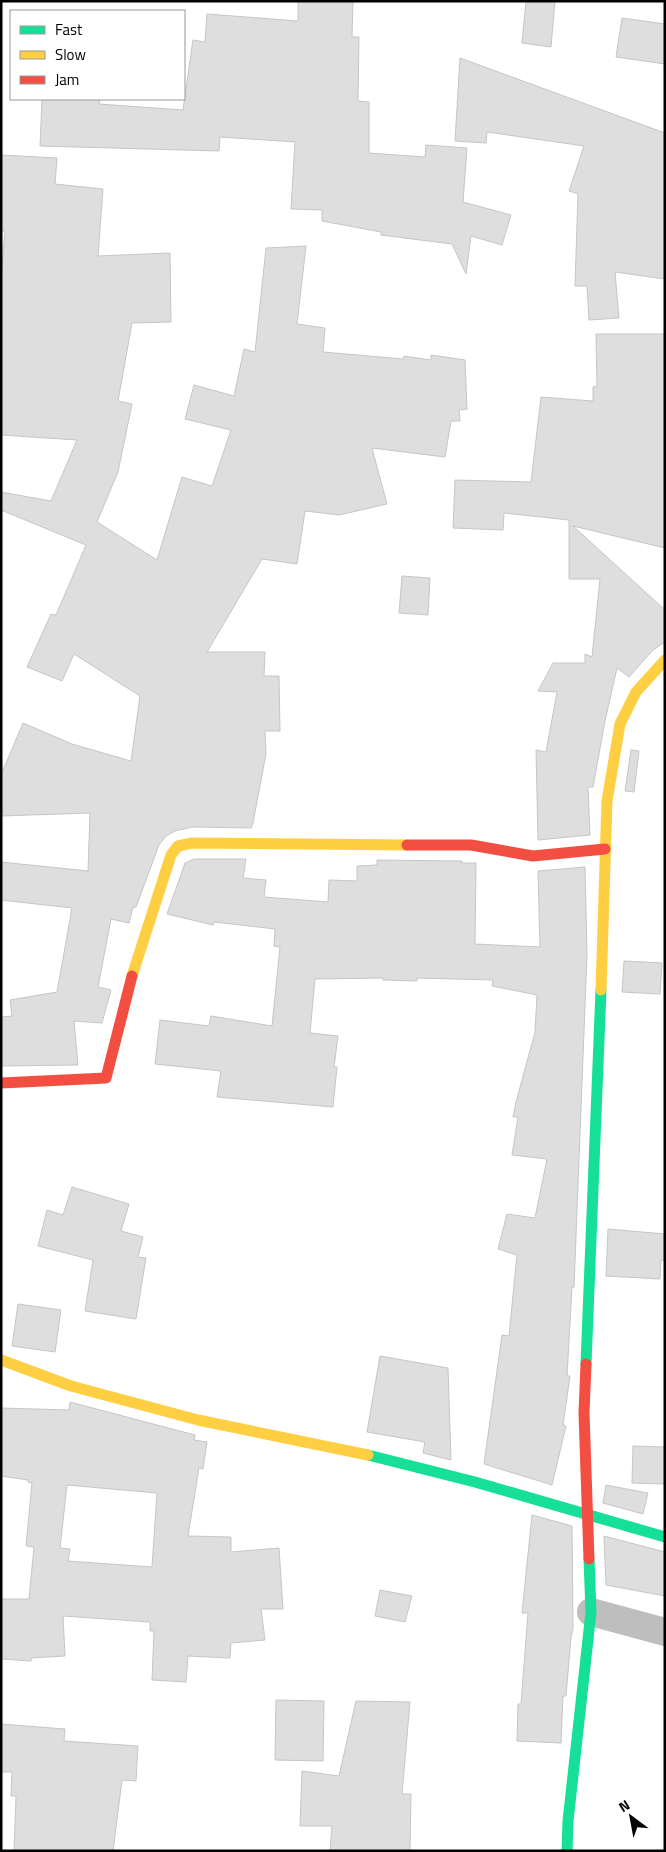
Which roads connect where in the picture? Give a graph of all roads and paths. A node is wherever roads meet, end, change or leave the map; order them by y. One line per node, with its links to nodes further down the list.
1 (665, 660): 2 (street)
2 (605, 849): 3 (street); 5 (street)
3 (1, 1083)
4 (1, 1360): 5 (street)
5 (587, 1514): 6 (street); 7 (street)
6 (665, 1537)
7 (591, 1612): 8 (street); 9 (street)
8 (665, 1632)
9 (567, 1851)

